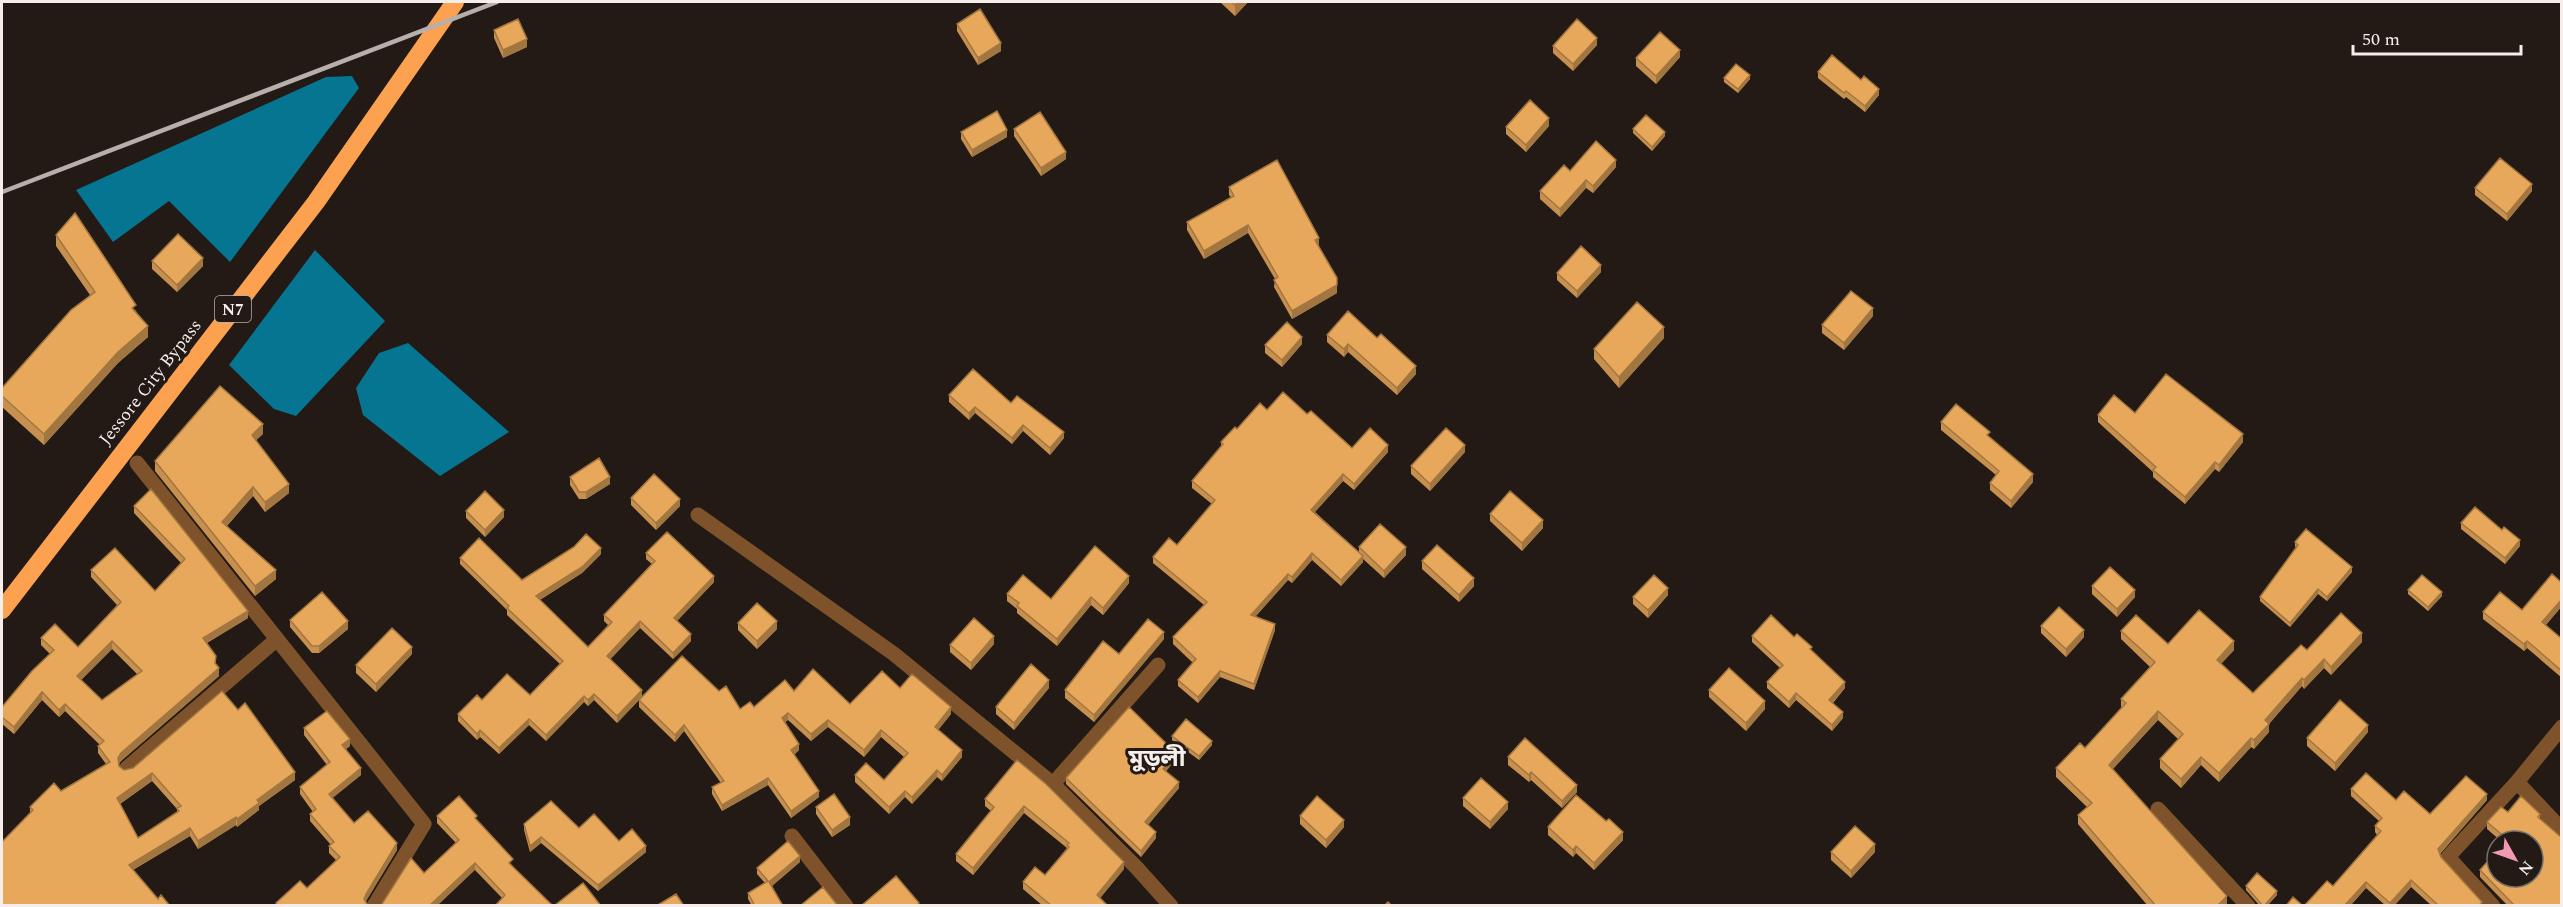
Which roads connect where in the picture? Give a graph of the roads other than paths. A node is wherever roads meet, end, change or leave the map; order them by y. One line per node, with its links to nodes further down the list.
1 (455, 2): 4 (highway, Jessore City Bypass / N7)
2 (137, 463): 5 (street)
3 (698, 515): 10 (street)
4 (2, 610)
5 (277, 639): 8 (street); 14 (street)
6 (1158, 665): 10 (street)
7 (2562, 727): 9 (street)
8 (127, 768)
9 (2517, 782): 12 (street); 18 (street)
10 (1053, 784): 16 (street)
11 (2158, 809): 17 (street)
12 (2562, 830)
13 (792, 836): 15 (street)
14 (374, 906)
15 (846, 906)
16 (1171, 906)
17 (2248, 906)
18 (2493, 906)

